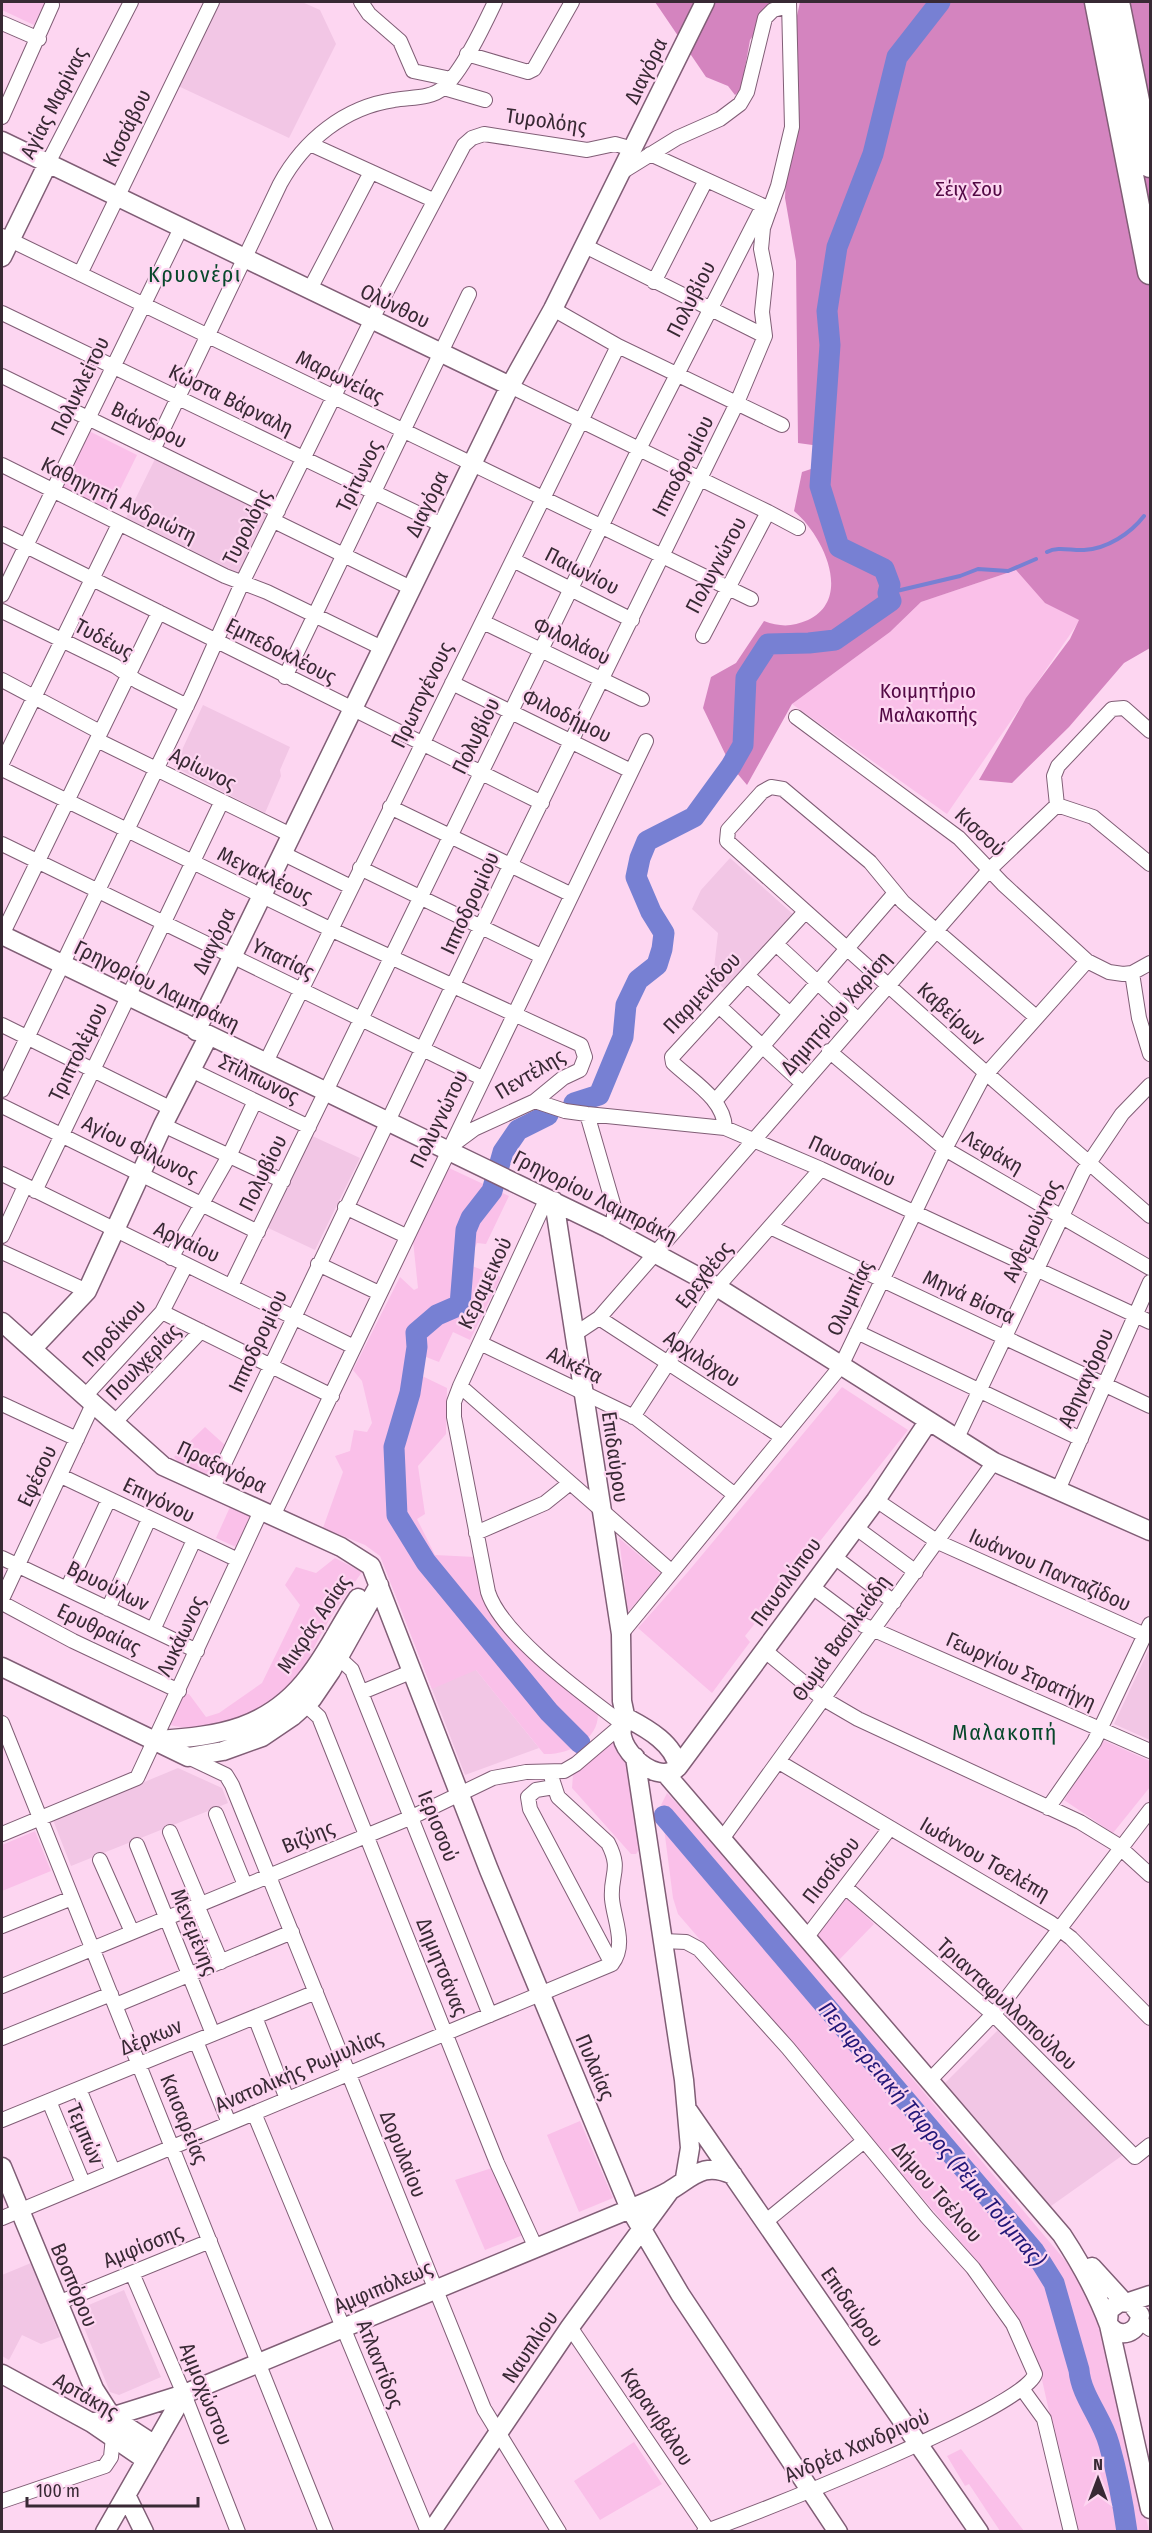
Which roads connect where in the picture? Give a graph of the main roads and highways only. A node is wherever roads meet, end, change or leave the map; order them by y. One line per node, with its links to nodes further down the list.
1 (1083, 2): 4 (highway)
2 (1097, 2): 4 (highway)
3 (1117, 2): 5 (highway)
4 (1106, 49): 6 (highway)
5 (1150, 165)
6 (1150, 272)

